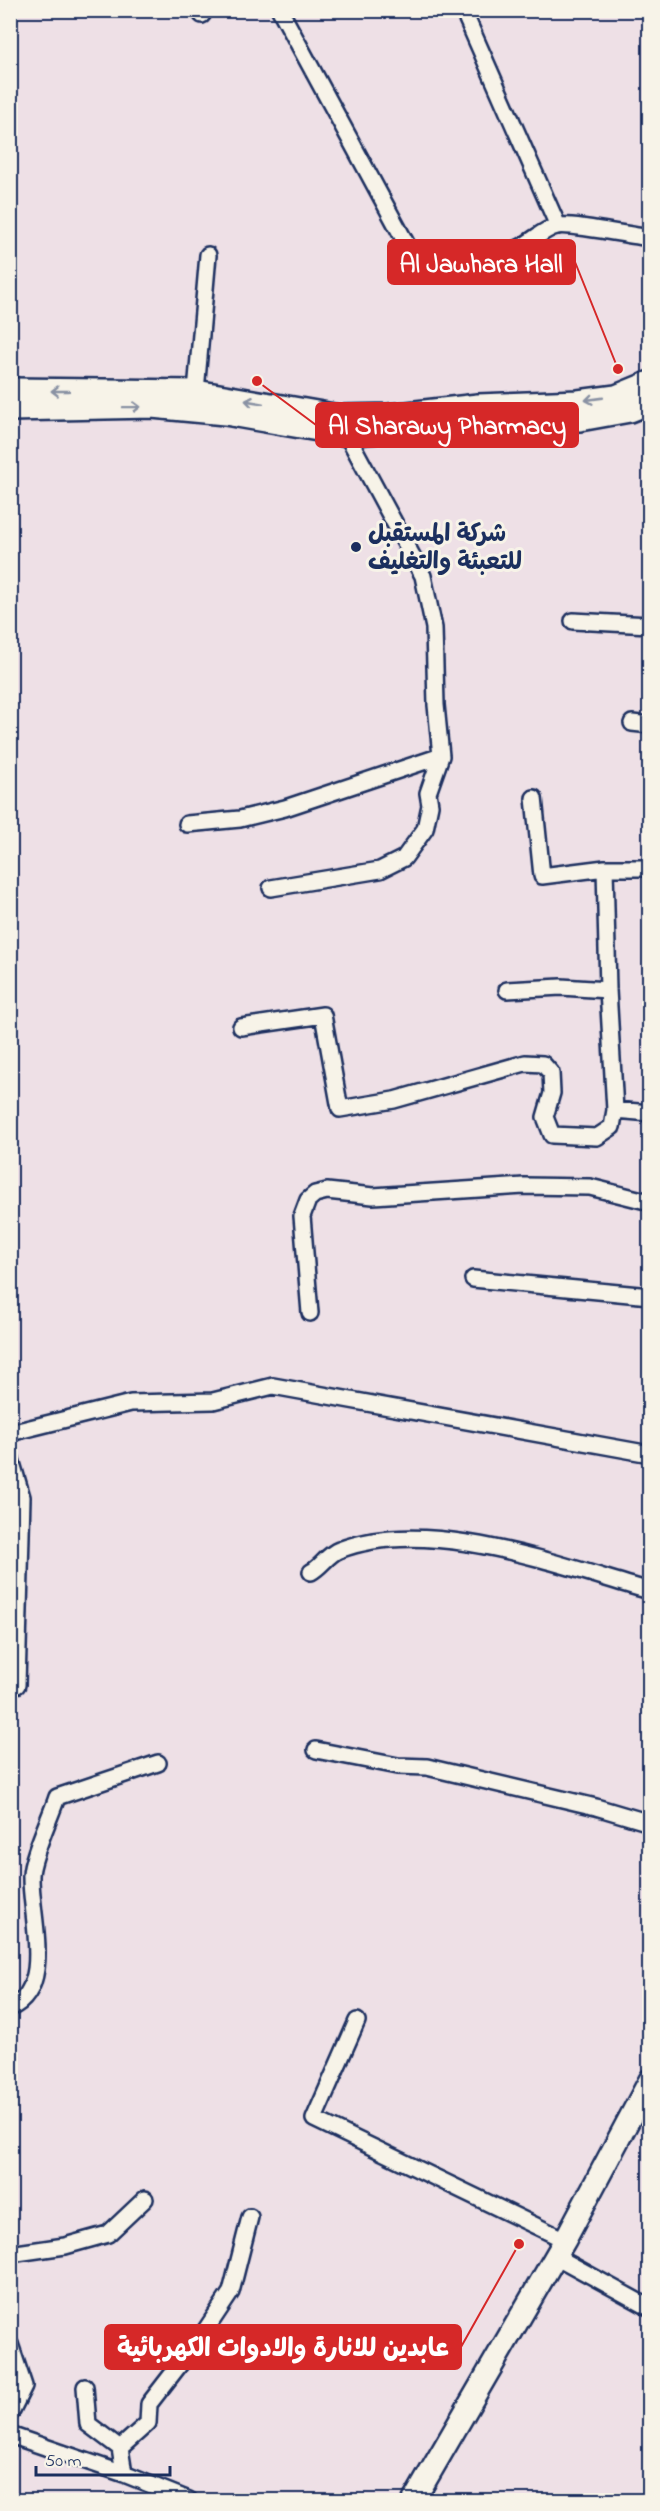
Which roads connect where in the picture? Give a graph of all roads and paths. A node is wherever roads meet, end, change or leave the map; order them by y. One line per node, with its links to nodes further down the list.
1 (280, 10): 3 (street)
2 (463, 10): 3 (street)
3 (558, 226): 4 (street)
4 (650, 238)
5 (208, 255): 8 (street)
6 (650, 382): 8 (street, one-way to 8)
7 (10, 389): 8 (street, one-way to 7)
8 (196, 391)
9 (650, 403): 11 (street)
10 (10, 410): 11 (street, one-way to 11)
11 (347, 435): 16 (street)
12 (573, 621): 13 (street)
13 (650, 625)
14 (632, 723): 15 (street)
15 (650, 725)
16 (441, 756): 18 (street); 21 (street)
17 (534, 798): 19 (street)
18 (187, 824)
19 (604, 868): 20 (street); 23 (street)
20 (650, 868)
21 (272, 888)
22 (507, 990): 23 (street)
23 (608, 990): 25 (street)
24 (241, 1027): 25 (street)
25 (615, 1110): 26 (street)
26 (650, 1113)
27 (650, 1202): 30 (street)
28 (473, 1279): 29 (street)
29 (650, 1296)
30 (310, 1313)
31 (10, 1432): 32 (street)
32 (650, 1454)
33 (10, 1456): 36 (street)
34 (311, 1572): 35 (street)
35 (650, 1591)
36 (17, 1686)
37 (316, 1750): 39 (street)
38 (158, 1763): 40 (street)
39 (650, 1823)
40 (10, 2008)
41 (357, 2021): 45 (street)
42 (650, 2080): 45 (street)
43 (145, 2199): 46 (street)
44 (250, 2217): 52 (street)
45 (560, 2248): 47 (street); 55 (street)
46 (10, 2254)
47 (650, 2308)
48 (10, 2344): 50 (street)
49 (85, 2386): 52 (street)
50 (10, 2414)
51 (10, 2435): 53 (street)
52 (120, 2448): 53 (street)
53 (124, 2474): 54 (street)
54 (189, 2500)
55 (414, 2500)

